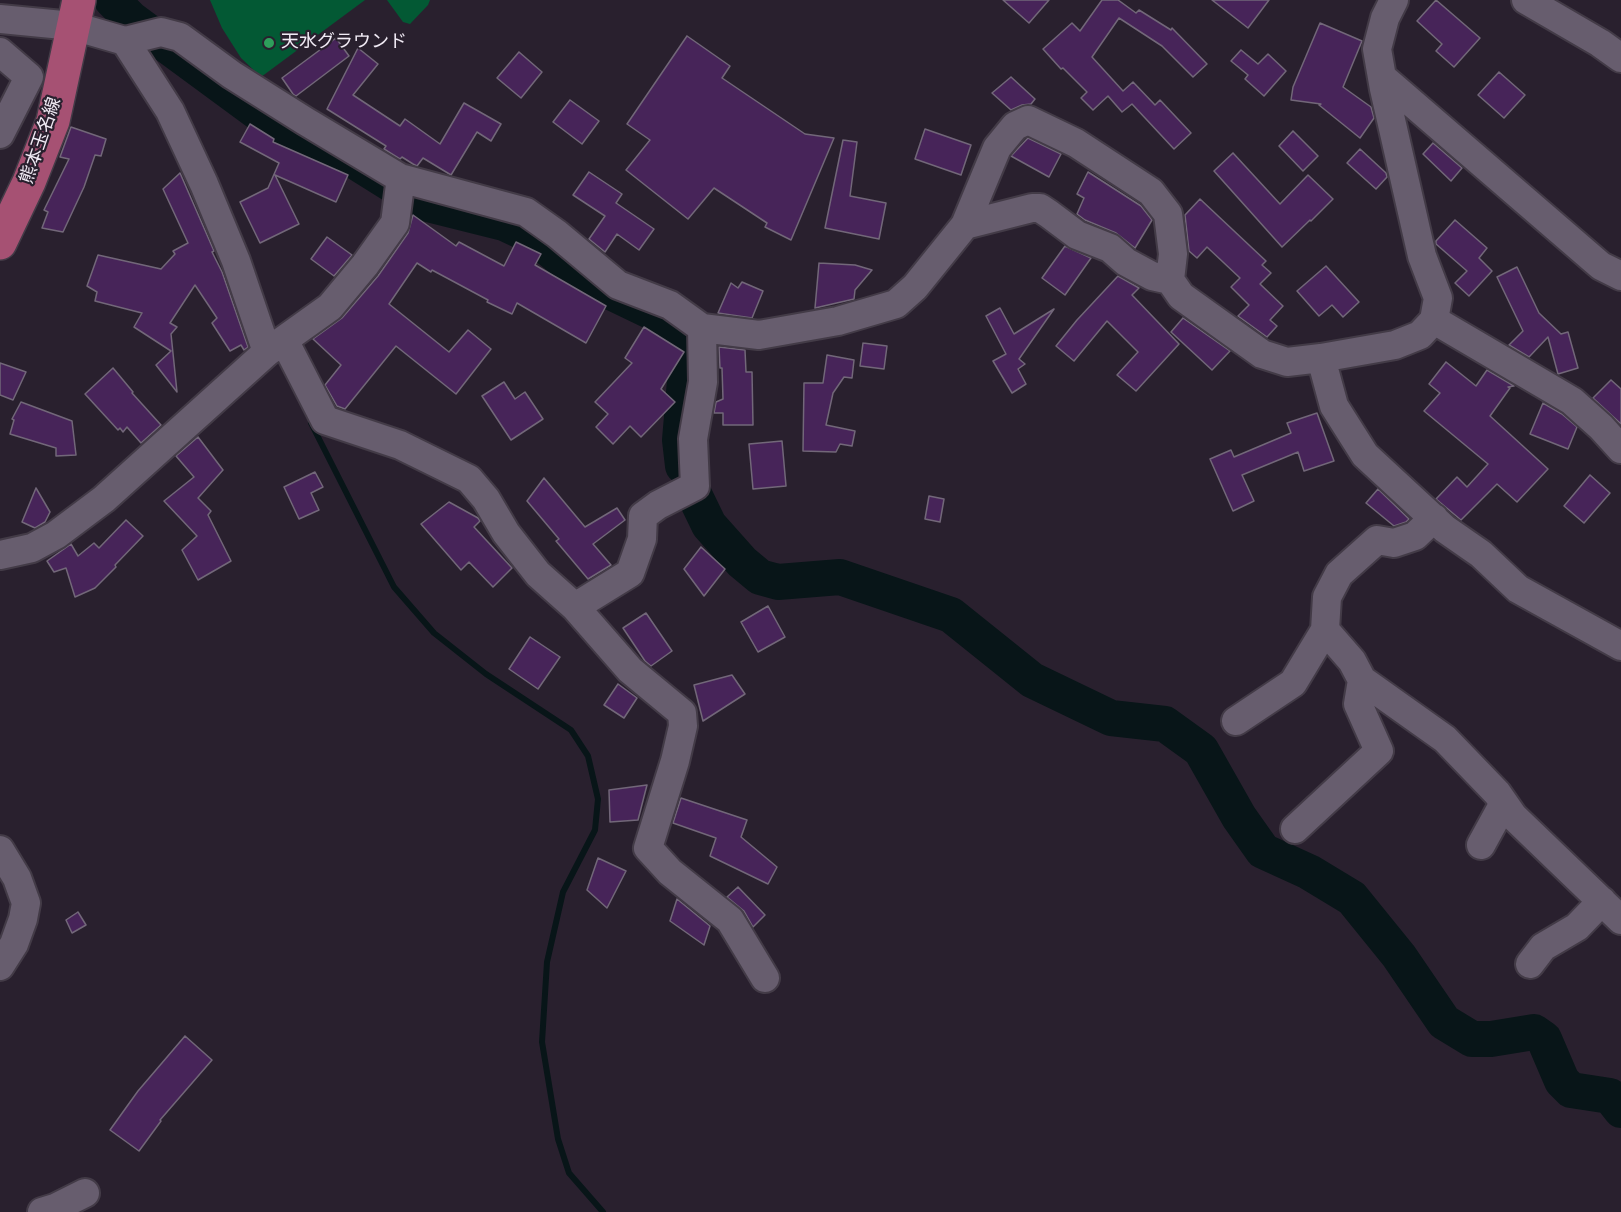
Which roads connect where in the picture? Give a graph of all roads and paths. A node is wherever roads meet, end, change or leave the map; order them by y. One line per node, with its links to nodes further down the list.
1 (1394, 0): 8 (street)
2 (1526, 0): 7 (street)
3 (76, 13): 4 (street); 5 (street); 12 (main road, 熊本玉名線)
4 (0, 20)
5 (128, 40): 10 (street); 17 (street)
6 (0, 52): 9 (street)
7 (1621, 58)
8 (1382, 77): 13 (street); 15 (street)
9 (0, 134)
10 (399, 188): 16 (street); 17 (street)
11 (965, 225): 14 (street); 14 (street); 16 (street)
12 (0, 243)
13 (1621, 276)
14 (1170, 280): 18 (street)
15 (1434, 320): 18 (street); 19 (street)
16 (702, 328): 22 (street)
17 (275, 346): 21 (street); 22 (street)
18 (1321, 358): 20 (street)
19 (1621, 449)
20 (1434, 518): 23 (street); 24 (street)
21 (0, 555)
22 (575, 607): 34 (street)
23 (1325, 630): 25 (street); 26 (street)
24 (1621, 646)
25 (1362, 680): 27 (street); 28 (street)
26 (1236, 721)
27 (1504, 803): 29 (street); 31 (street)
28 (1295, 829)
29 (1481, 845)
30 (0, 850): 33 (street)
31 (1612, 911): 32 (street)
32 (1530, 964)
33 (0, 966)
34 (765, 978)

